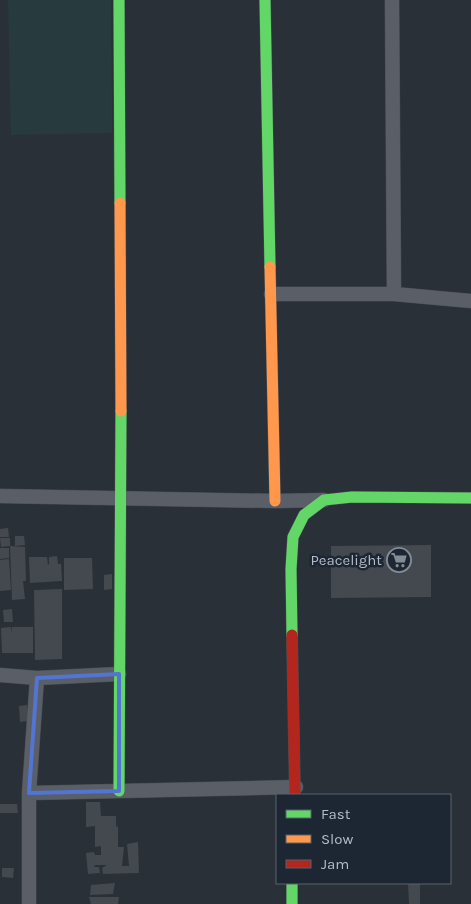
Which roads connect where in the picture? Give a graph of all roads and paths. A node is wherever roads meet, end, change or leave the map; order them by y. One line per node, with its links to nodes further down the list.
1 (119, 0): 8 (street)
2 (265, 0): 4 (street)
3 (392, 0): 5 (street)
4 (271, 294): 5 (street); 11 (street)
5 (394, 294): 6 (street)
6 (471, 301)
7 (0, 496): 8 (street)
8 (121, 497): 11 (street); 12 (street)
9 (471, 498): 10 (street)
10 (324, 500): 11 (street); 16 (street)
11 (275, 501)
12 (119, 674): 14 (street); 15 (street)
13 (0, 675): 14 (street)
14 (37, 678): 17 (street)
15 (119, 791): 16 (street); 17 (street)
16 (295, 791)
17 (29, 794): 19 (street)
18 (292, 884): 20 (street)
19 (29, 904)
20 (292, 904)

